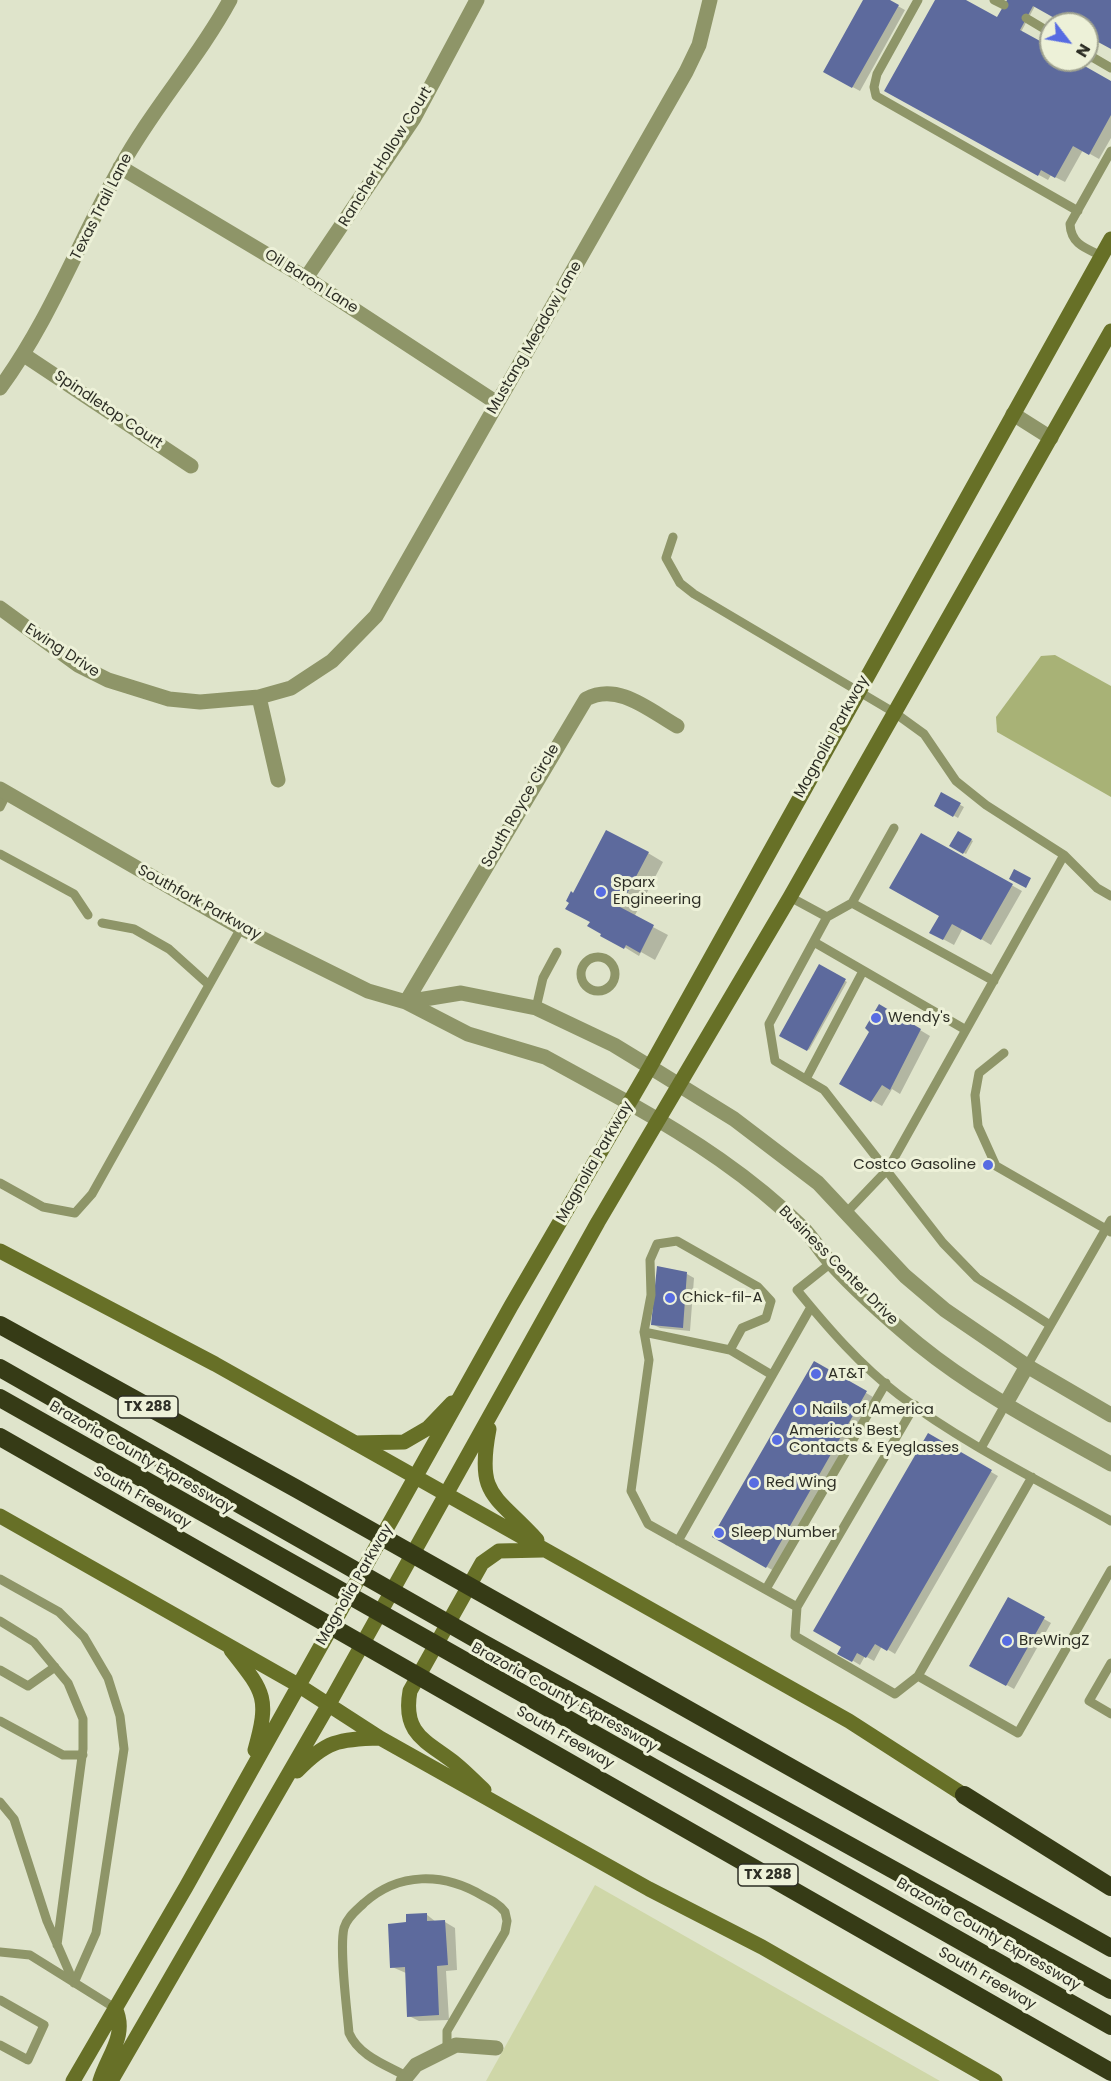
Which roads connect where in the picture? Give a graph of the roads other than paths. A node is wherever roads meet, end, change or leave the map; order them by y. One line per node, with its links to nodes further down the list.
1 (230, 0): 10 (street, Texas Trail Lane)
2 (477, 0): 14 (street, Rancher Hollow Court)
3 (710, 0): 18 (street, Mustang Meadow Lane)
4 (918, 0): 11 (lane)
5 (994, 0): 6 (lane)
6 (1004, 5)
7 (1026, 18): 8 (lane)
8 (1039, 26)
9 (1111, 151): 11 (lane)
10 (120, 166): 14 (street, Oil Baron Lane); 16 (street, Texas Trail Lane)
11 (1078, 211): 13 (lane)
12 (1111, 239): 13 (main road, Magnolia Parkway)
13 (1106, 259): 19 (main road, Magnolia Parkway)
14 (306, 278): 18 (street, Oil Baron Lane)
15 (1111, 331): 20 (main road)
16 (24, 355): 17 (street, Texas Trail Lane); 21 (street, Spindletop Court)
17 (0, 388)
18 (497, 404): 24 (street, Mustang Meadow Lane)
19 (1013, 414): 20 (street); 25 (main road, Magnolia Parkway)
20 (1051, 438): 27 (main road)
21 (191, 466)
22 (673, 537): 25 (lane)
23 (0, 608): 26 (street, Ewing Drive)
24 (332, 661): 26 (street, Ewing Drive)
25 (857, 692): 27 (lane); 50 (main road, Magnolia Parkway)
26 (259, 697): 29 (street)
27 (895, 714): 33 (lane); 35 (main road)
28 (677, 726): 46 (street, South Royce Circle)
29 (278, 780)
30 (2, 796): 40 (street, Southfork Parkway)
31 (894, 828): 36 (lane)
32 (0, 855): 37 (lane)
33 (1064, 855): 34 (lane); 44 (lane)
34 (1111, 896)
35 (790, 897): 38 (lane); 52 (main road)
36 (852, 903): 38 (lane); 44 (lane)
37 (88, 915)
38 (827, 917): 41 (lane)
39 (102, 923): 45 (lane)
40 (241, 928): 45 (lane); 46 (street, Southfork Parkway)
41 (814, 942): 43 (lane); 51 (lane)
42 (557, 952): 47 (lane)
43 (864, 971): 48 (lane); 51 (lane)
44 (994, 981): 48 (lane)
45 (209, 985): 56 (lane)
46 (406, 1002): 47 (street, Southfork Parkway); 53 (street, Southfork Parkway)
47 (536, 1008): 50 (street, Southfork Parkway)
48 (966, 1030): 55 (lane)
49 (1004, 1053): 58 (lane)
50 (650, 1067): 52 (street); 53 (main road, Magnolia Parkway)
51 (806, 1078): 55 (lane)
52 (677, 1084): 54 (main road); 57 (street)
53 (629, 1102): 54 (street, Business Center Drive); 70 (main road, Magnolia Parkway)
54 (657, 1119): 60 (street, Business Center Drive); 75 (main road)
55 (888, 1169): 57 (lane); 63 (lane)
56 (0, 1183)
57 (846, 1213): 66 (street)
58 (1109, 1227): 63 (lane)
59 (0, 1251): 77 (main road)
60 (831, 1263): 61 (lane); 73 (street, Business Center Drive)
61 (811, 1307): 68 (lane); 69 (lane)
62 (0, 1325): 110 (highway, TX 288)
63 (1050, 1325): 66 (lane)
64 (644, 1332): 65 (lane); 65 (lane); 85 (lane)
65 (730, 1350): 68 (lane)
66 (1027, 1366): 73 (street); 74 (street)
67 (0, 1368): 113 (highway, Brazoria County Expressway)
68 (772, 1375): 85 (lane)
69 (885, 1383): 72 (lane); 89 (lane)
70 (466, 1388): 77 (main road); 81 (main road, Magnolia Parkway)
71 (0, 1398): 116 (highway, Brazoria County Expressway)
72 (915, 1405): 78 (lane); 90 (lane)
73 (1005, 1405): 78 (lane); 79 (street, Business Center Drive)
74 (1111, 1415)
75 (491, 1417): 82 (main road); 86 (main road)
76 (0, 1437): 120 (highway, South Freeway / TX 288)
77 (355, 1443): 81 (main road)
78 (981, 1448): 80 (lane)
79 (1111, 1464)
80 (1032, 1476): 84 (lane); 96 (lane)
81 (417, 1478): 82 (main road); 97 (main road, Magnolia Parkway)
82 (447, 1496): 86 (main road); 98 (main road)
83 (0, 1516): 92 (main road)
84 (1111, 1521)
85 (678, 1541): 89 (lane)
86 (546, 1550): 105 (main road); 107 (main road)
87 (1111, 1570): 96 (lane)
88 (0, 1579): 112 (lane)
89 (766, 1589): 90 (lane)
90 (797, 1607): 96 (lane)
91 (0, 1621): 94 (lane)
92 (225, 1643): 97 (main road); 103 (main road)
93 (1111, 1663): 99 (lane)
94 (55, 1667): 95 (lane); 102 (lane)
95 (0, 1670)
96 (918, 1676)
97 (298, 1685): 98 (main road); 103 (main road, Magnolia Parkway)
98 (329, 1704): 101 (main road); 104 (main road)
99 (1111, 1714)
100 (0, 1721): 102 (lane)
101 (380, 1738): 104 (main road); 107 (main road)
102 (83, 1755): 109 (lane)
103 (249, 1772): 115 (main road, Magnolia Parkway)
104 (280, 1789): 125 (main road)
105 (964, 1795): 108 (highway)
106 (0, 1802): 109 (lane)
107 (500, 1806): 126 (main road)
108 (1111, 1887)
109 (57, 1945): 112 (lane)
110 (1111, 1948)
111 (0, 1952): 112 (lane)
112 (74, 1983): 115 (lane)
113 (1111, 1990)
114 (0, 2000): 117 (lane)
115 (115, 2008): 123 (main road, Magnolia Parkway); 124 (main road)
116 (1111, 2026)
117 (0, 2045)
118 (496, 2048): 119 (street)
119 (447, 2049): 122 (street); 122 (lane)
120 (1084, 2056): 121 (highway, South Freeway / TX 288); 127 (highway)
121 (1111, 2072)
122 (405, 2078)
123 (73, 2081)
124 (100, 2081)
125 (111, 2081)
126 (995, 2081)
127 (1108, 2081)

